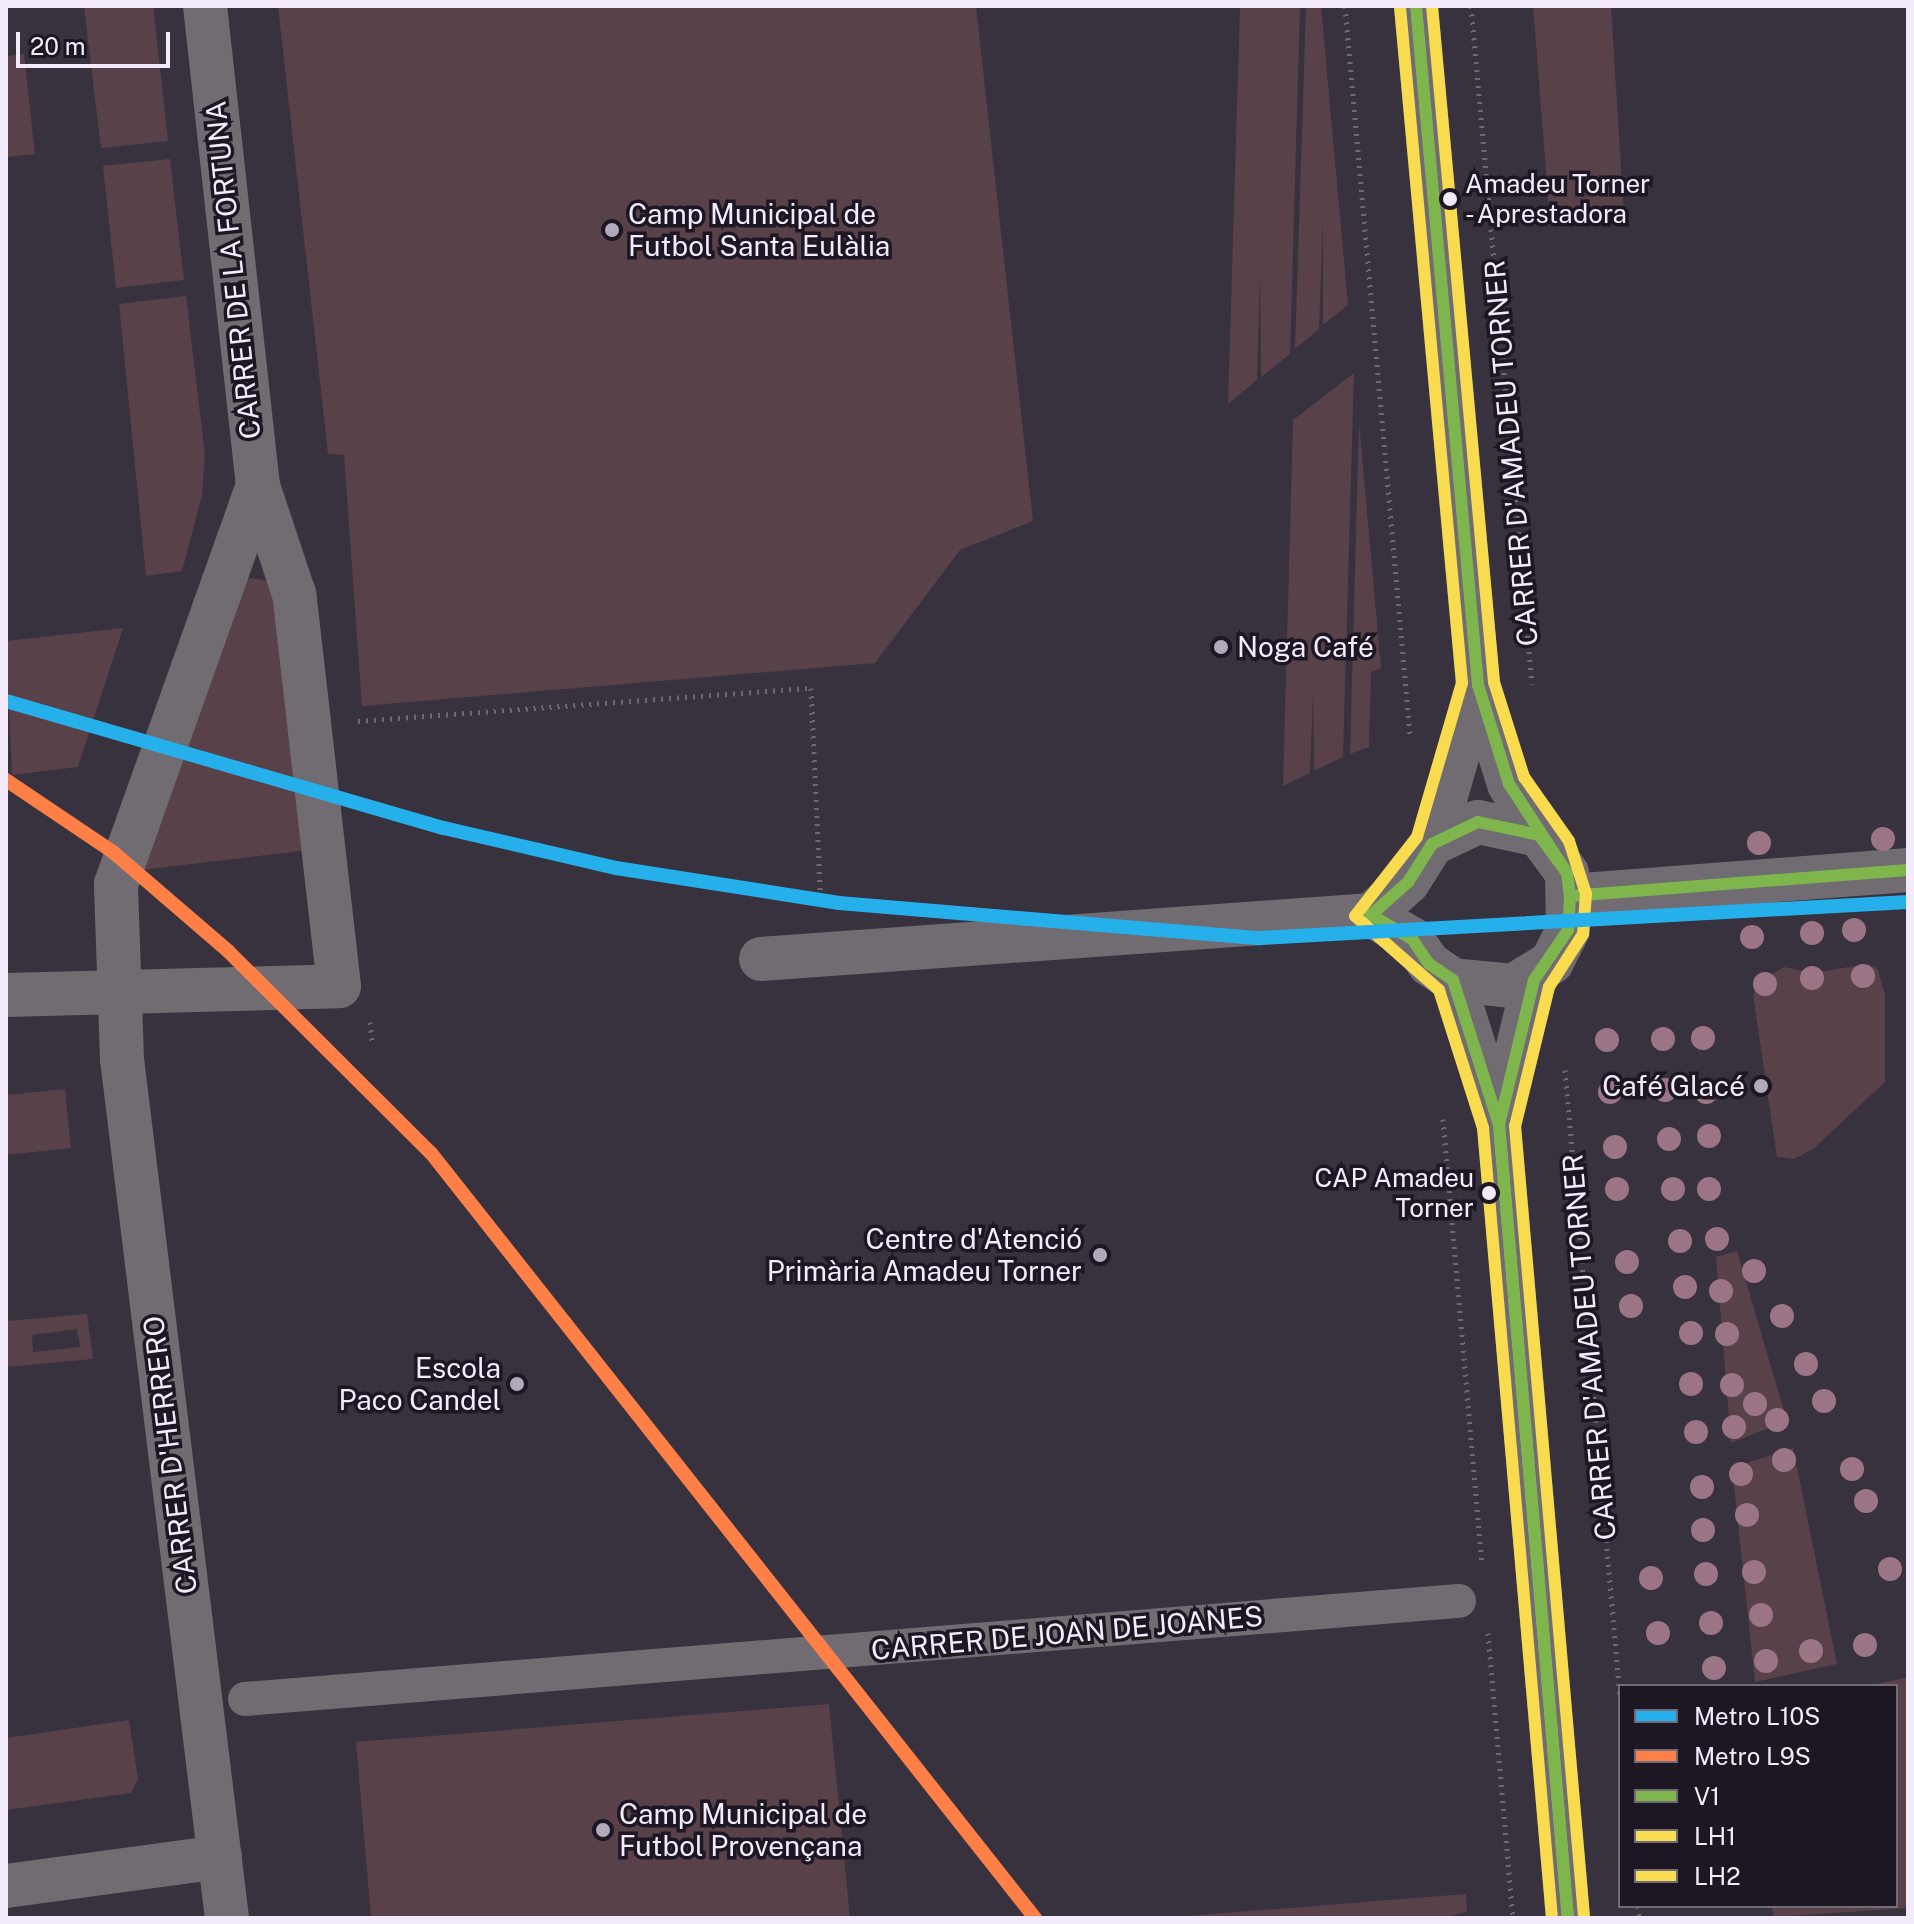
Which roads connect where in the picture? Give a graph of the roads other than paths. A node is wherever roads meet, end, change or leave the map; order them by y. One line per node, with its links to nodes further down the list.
1 (205, 6): 3 (street, CARRER DE LA FORTUNA)
2 (1416, 6): 4 (street, CARRER D'AMADEU TORNER)
3 (258, 486): 13 (street, CARRER DE LA FORTUNA); 13 (street, CARRER DE LA FORTUNA)
4 (1478, 685): 5 (street, CARRER D'AMADEU TORNER); 6 (street, CARRER D'AMADEU TORNER)
5 (1539, 835): 6 (street); 8 (street)
6 (1432, 844): 9 (street)
7 (1908, 870): 8 (street)
8 (1570, 896): 12 (street)
9 (1371, 915): 10 (street); 11 (street)
10 (761, 959)
11 (1453, 980): 12 (street); 15 (street)
12 (1534, 980): 15 (street)
13 (117, 991): 14 (street); 18 (street, CARRER D'HERRERO)
14 (6, 995)
15 (1499, 1125): 21 (street)
16 (1473, 1608): 17 (street, CARRER DE JOAN DE JOANES)
17 (245, 1699)
18 (220, 1857): 19 (street); 20 (street, CARRER D'HERRERO)
19 (6, 1886)
20 (227, 1918)
21 (1568, 1918)

